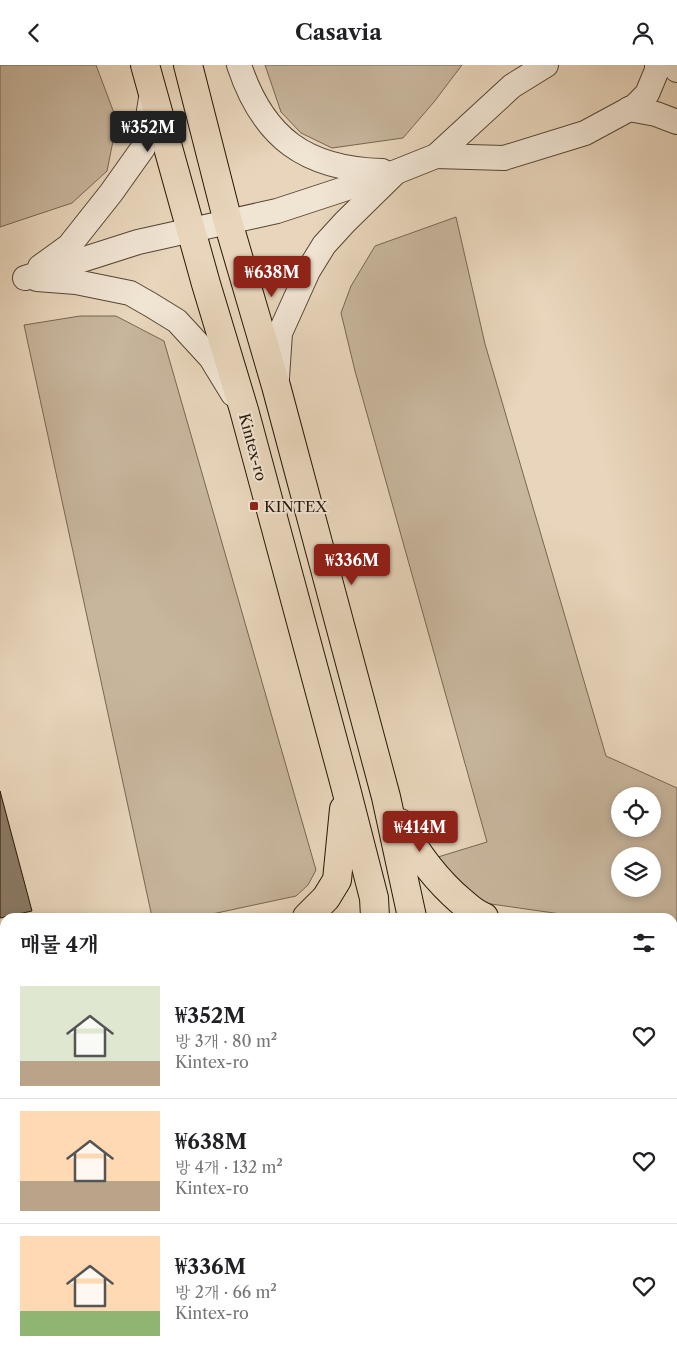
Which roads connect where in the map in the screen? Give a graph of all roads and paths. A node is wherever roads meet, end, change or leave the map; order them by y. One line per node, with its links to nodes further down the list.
1 (145, 65): 8 (main road, Kintex-ro)
2 (188, 65): 13 (main road)
3 (239, 65): 12 (lane)
4 (546, 65): 11 (lane)
5 (657, 65): 9 (lane)
6 (675, 65): 7 (lane)
7 (677, 69)
8 (152, 91): 14 (main road, Kintex-ro); 15 (lane)
9 (629, 109): 10 (lane); 11 (lane)
10 (677, 122)
11 (436, 156): 12 (lane)
12 (396, 172): 13 (lane); 16 (lane)
13 (228, 222): 14 (lane); 16 (main road)
14 (191, 231): 15 (lane); 17 (main road, Kintex-ro)
15 (25, 278): 17 (lane)
16 (276, 386): 19 (main road)
17 (244, 410): 18 (main road, Kintex-ro)
18 (345, 785): 20 (main road); 21 (main road, Kintex-ro)
19 (386, 797): 22 (main road); 23 (main road)
20 (311, 913)
21 (375, 913)
22 (411, 913)
23 (475, 913)

